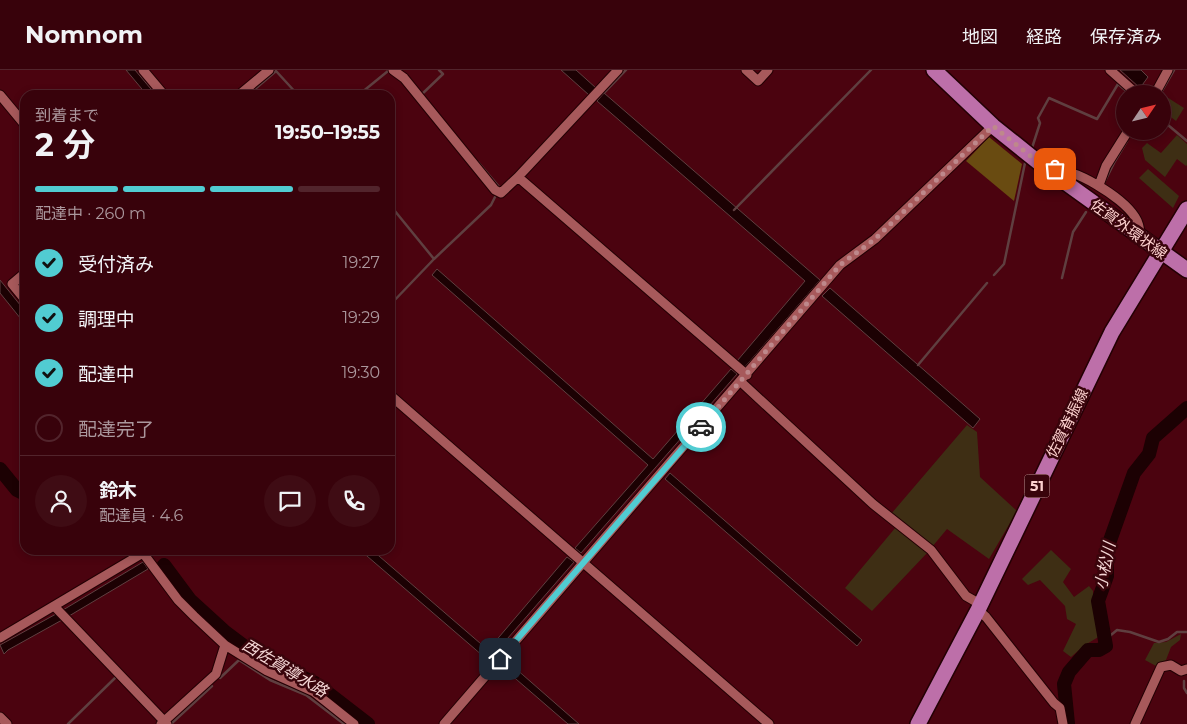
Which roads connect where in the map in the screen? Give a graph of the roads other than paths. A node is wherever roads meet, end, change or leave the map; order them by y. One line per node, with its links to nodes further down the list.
1 (143, 70): 12 (street)
2 (269, 70): 13 (street)
3 (393, 70): 19 (street)
4 (618, 70): 19 (street)
5 (746, 70): 6 (street)
6 (768, 70)
7 (934, 70): 16 (main road, 佐賀外環状線)
8 (1110, 70): 10 (street)
9 (1168, 70): 11 (street)
10 (1127, 85)
11 (1160, 85)
12 (160, 90)
13 (245, 90)
14 (0, 95): 15 (street)
15 (20, 119)
16 (993, 126): 18 (main road, 佐賀外環状線); 27 (street)
17 (1122, 140): 20 (street)
18 (1048, 170): 20 (street); 22 (main road, 佐賀外環状線)
19 (518, 177): 27 (street)
20 (1099, 185): 22 (street)
21 (1187, 209): 23 (main road, 佐賀脊振線 / 51)
22 (1140, 237): 23 (main road, 佐賀外環状線)
23 (1160, 251): 24 (main road, 佐賀外環状線); 32 (main road, 佐賀脊振線 / 51)
24 (1187, 270)
25 (20, 277): 26 (street)
26 (20, 294)
27 (741, 373): 31 (street); 32 (street)
28 (395, 399): 31 (street)
29 (140, 555): 33 (street)
30 (144, 555): 35 (street)
31 (577, 558): 41 (street); 42 (street)
32 (979, 606): 43 (main road, 佐賀脊振線 / 51); 44 (street)
33 (60, 612): 34 (street); 38 (street)
34 (0, 638)
35 (225, 645): 38 (street); 40 (street)
36 (1187, 669): 45 (street)
37 (0, 717): 39 (street)
38 (164, 723)
39 (7, 724)
40 (354, 724)
41 (444, 724)
42 (768, 724)
43 (918, 724)
44 (1063, 724)
45 (1135, 724)

